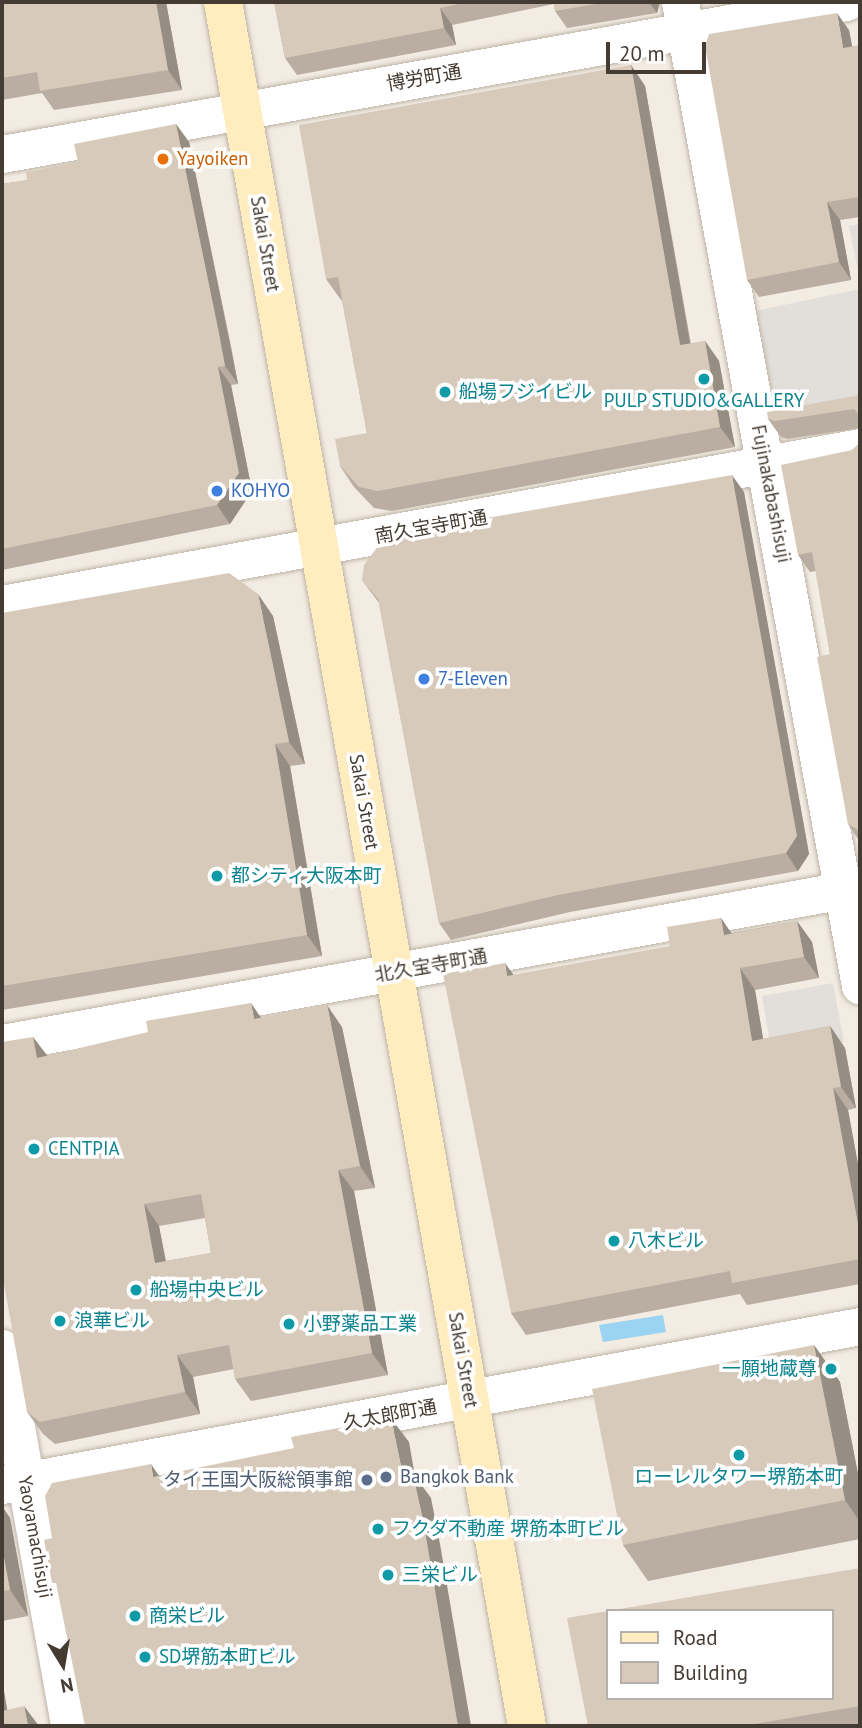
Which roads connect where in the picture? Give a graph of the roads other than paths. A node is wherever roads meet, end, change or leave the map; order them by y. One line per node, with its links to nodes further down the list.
1 (223, 2): 4 (main road, Sakai Street)
2 (846, 2): 3 (street, 博労町通)
3 (683, 16): 4 (street, 博労町通); 7 (street, Fujinakabashisuji)
4 (242, 111): 5 (street, 博労町通); 8 (main road, Sakai Street)
5 (2, 154)
6 (860, 447): 7 (street, 南久宝寺町通)
7 (766, 465): 8 (street, 南久宝寺町通); 10 (street, Fujinakabashisuji)
8 (318, 548): 9 (street, 南久宝寺町通); 11 (main road, Sakai Street)
9 (2, 604)
10 (852, 888): 11 (street, 北久宝寺町通); 12 (street, Fujinakabashisuji)
11 (395, 972): 13 (street, 北久宝寺町通); 16 (main road, Sakai Street)
12 (860, 986)
13 (2, 1044)
14 (860, 1326): 16 (street, 久太郎町通)
15 (2, 1348): 17 (street, Yaoyamachisuji)
16 (470, 1400): 17 (street, 久太郎町通); 19 (main road, Sakai Street)
17 (13, 1483): 18 (street, Yaoyamachisuji)
18 (69, 1726)
19 (527, 1726)

